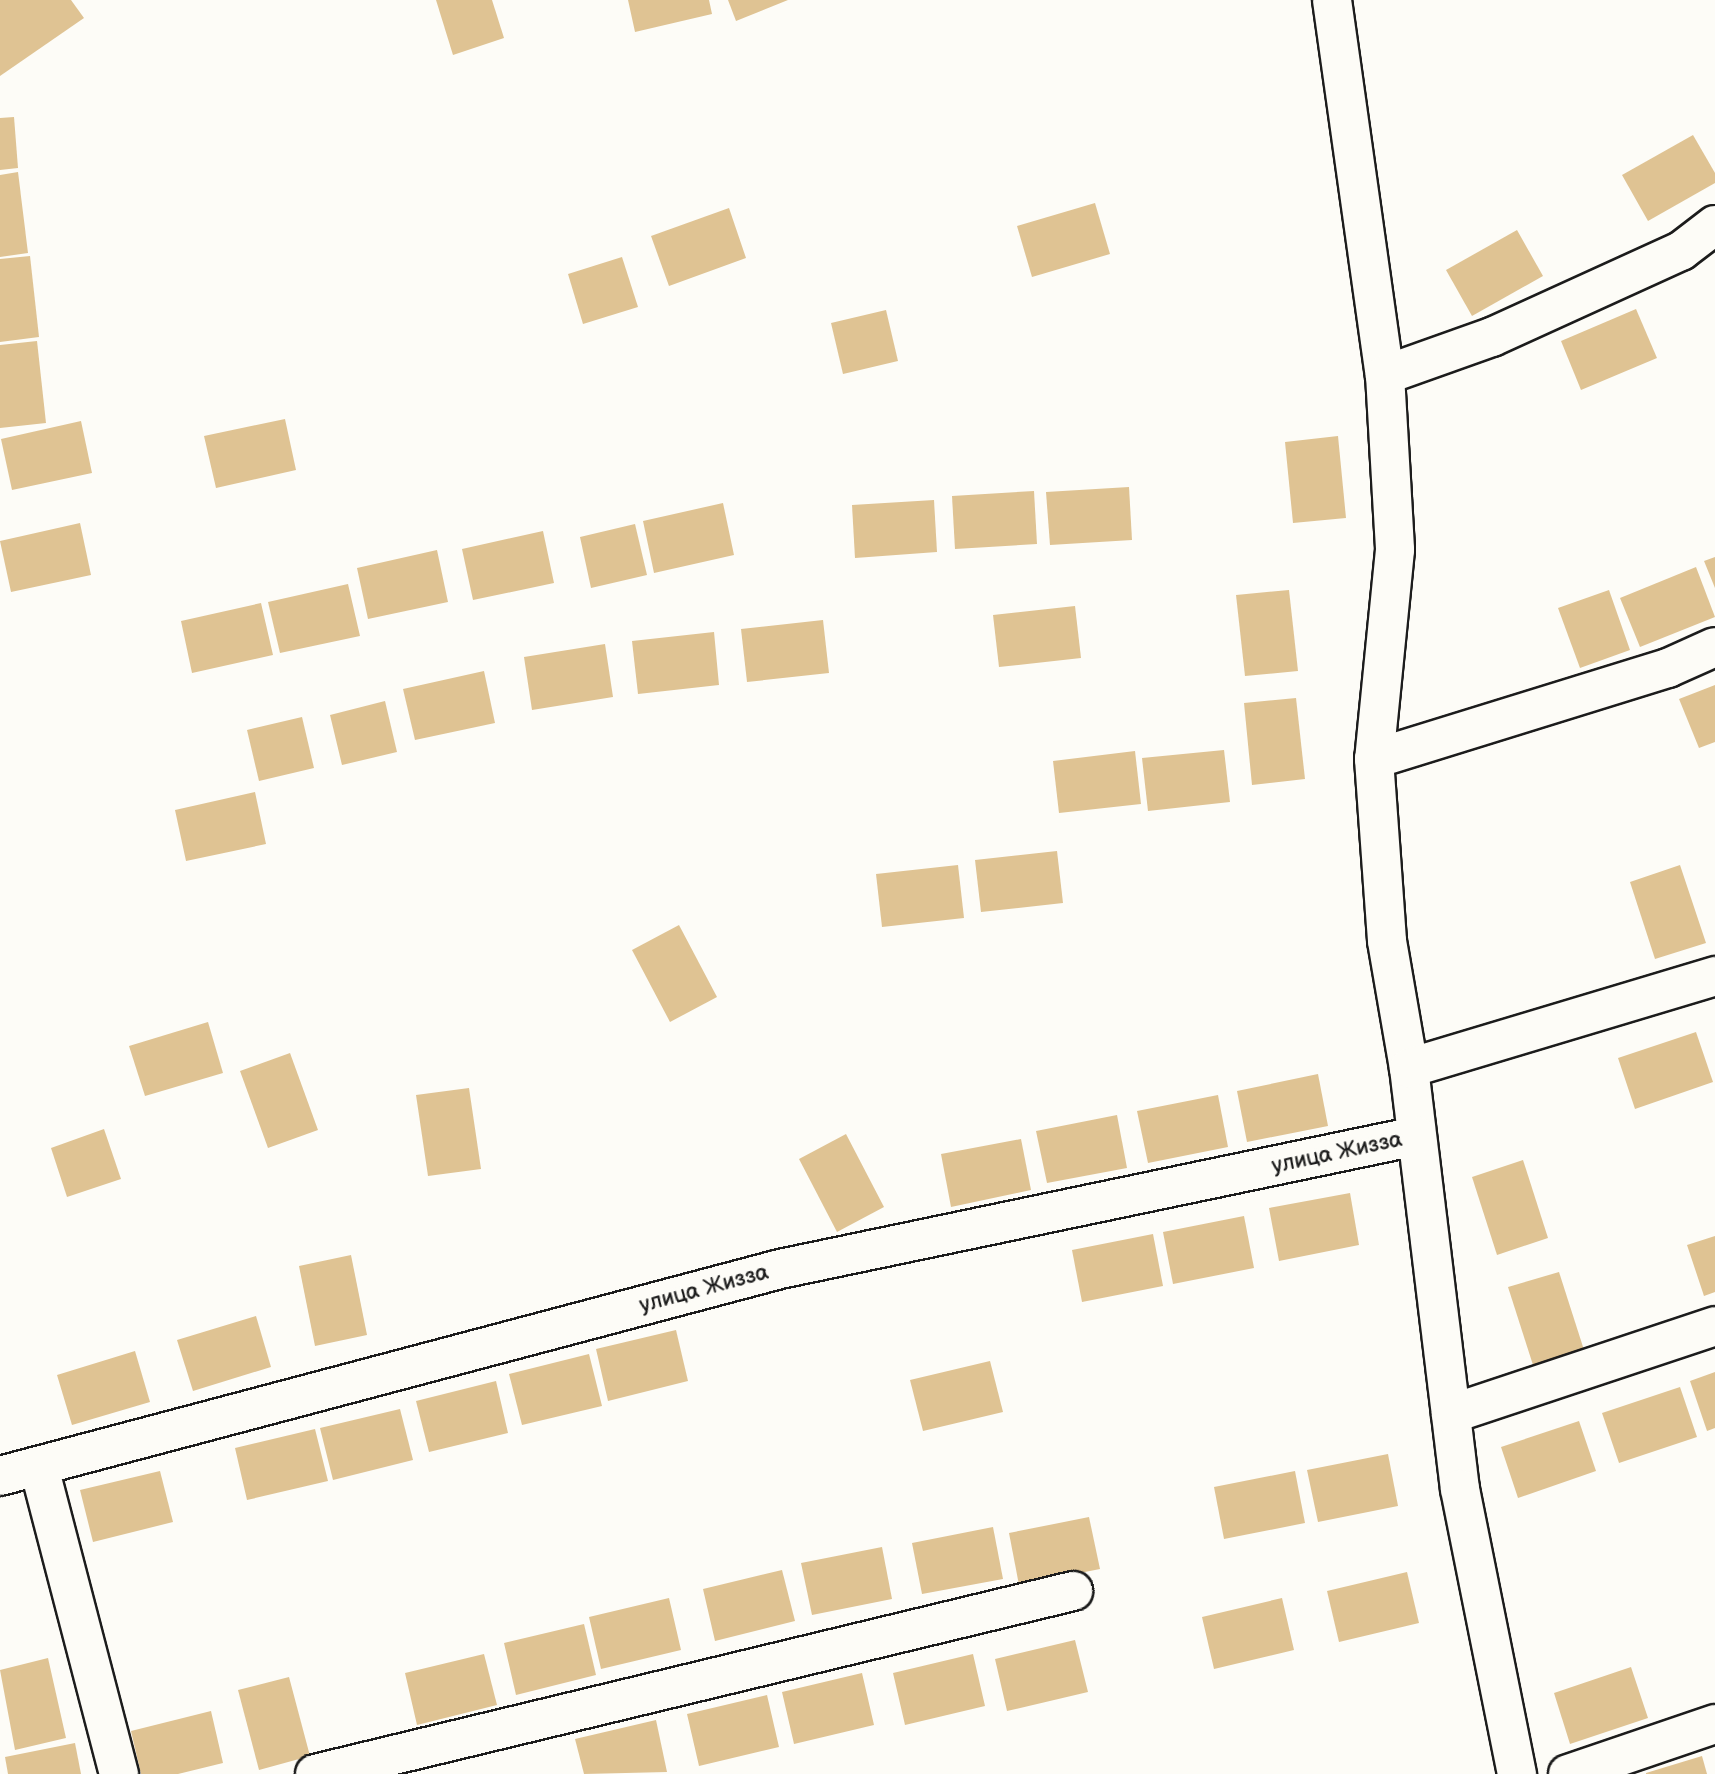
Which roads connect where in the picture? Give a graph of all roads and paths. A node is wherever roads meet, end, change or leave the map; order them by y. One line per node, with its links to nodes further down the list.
1 (1341, 3): 3 (street)
2 (1715, 225): 3 (street)
3 (1385, 375): 5 (street)
4 (1715, 647): 5 (street)
5 (1374, 759): 7 (street)
6 (1715, 976): 7 (street)
7 (1409, 1068): 8 (street)
8 (1416, 1136): 10 (street); 11 (street, улица Жизза)
9 (1715, 1326): 10 (street)
10 (1451, 1414): 17 (street)
11 (39, 1467): 12 (street, улица Жизза); 15 (street)
12 (0, 1476)
13 (1073, 1591): 16 (street)
14 (1715, 1724): 18 (street)
15 (119, 1774)
16 (315, 1774)
17 (1517, 1774)
18 (1568, 1774)

